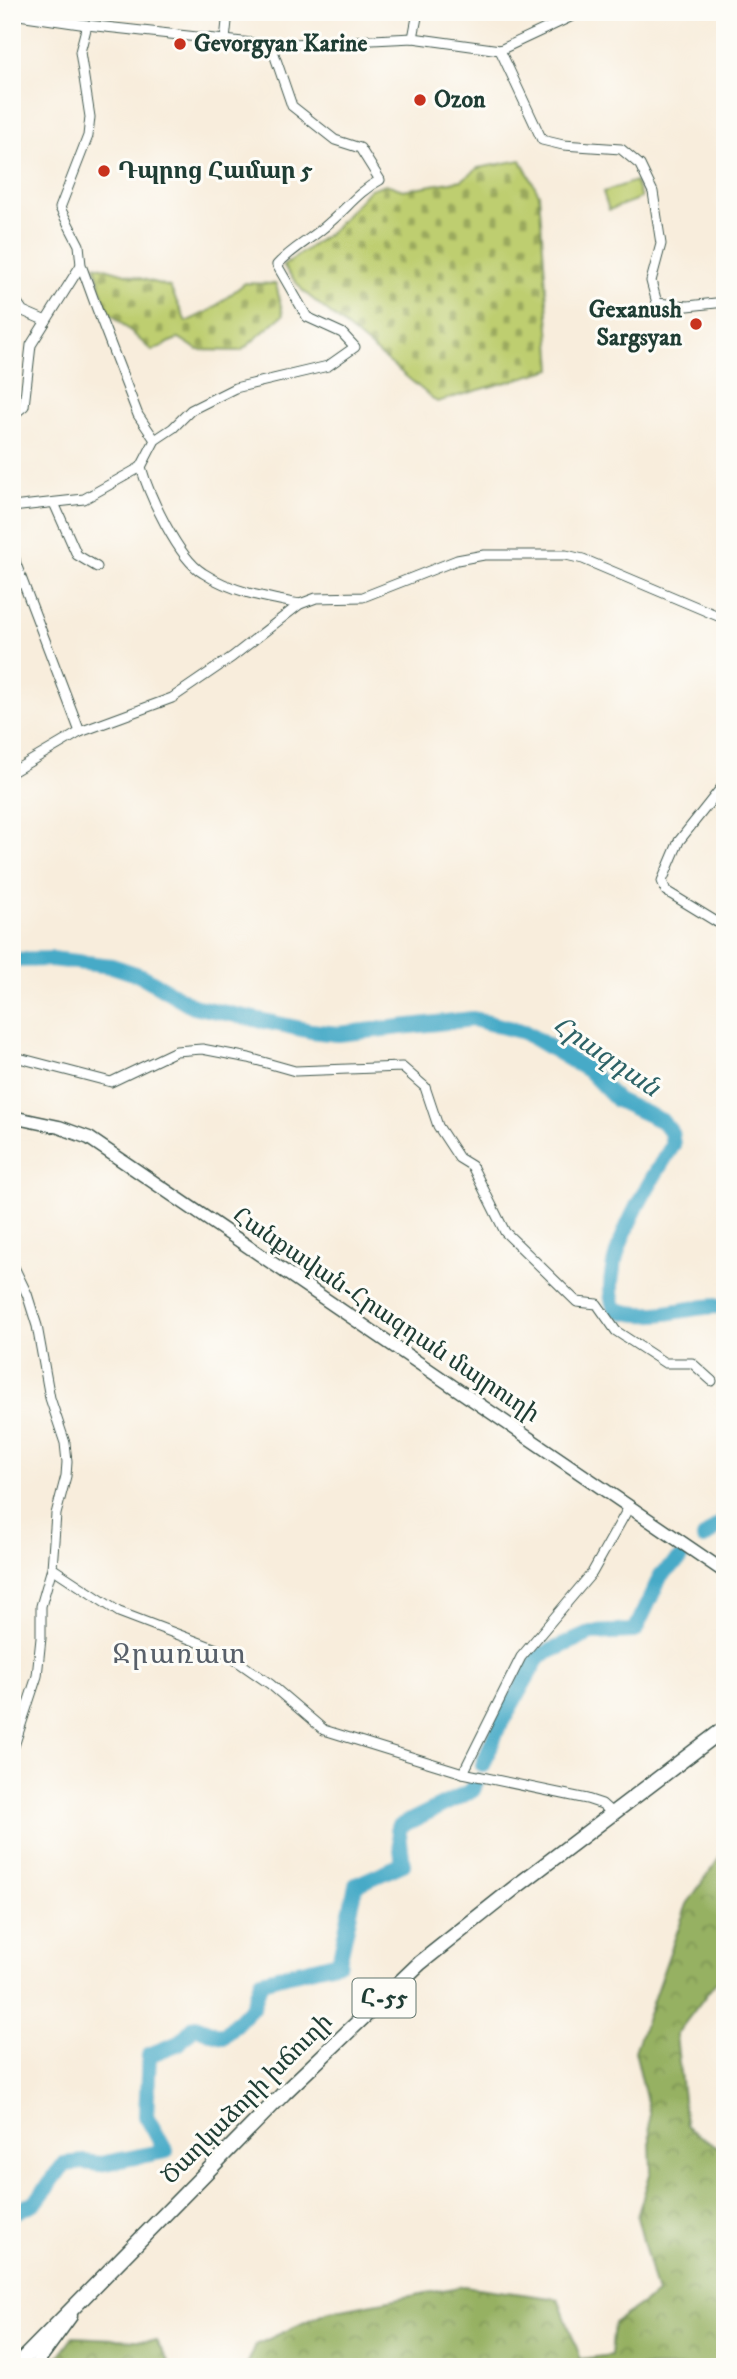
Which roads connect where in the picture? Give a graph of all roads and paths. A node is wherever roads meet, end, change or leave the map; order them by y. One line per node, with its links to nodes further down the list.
1 (228, 12): 7 (street)
2 (418, 12): 6 (street)
3 (581, 12): 9 (street)
4 (12, 14): 5 (street)
5 (87, 25): 7 (street); 10 (street)
6 (413, 38): 8 (street); 9 (street)
7 (225, 40): 8 (street)
8 (271, 45): 15 (street)
9 (500, 50): 12 (street)
10 (82, 264): 13 (street); 15 (street)
11 (12, 295): 13 (street)
12 (725, 302)
13 (46, 321): 14 (street)
14 (12, 416)
15 (155, 440): 16 (street)
16 (141, 467): 17 (street); 22 (street)
17 (54, 503): 18 (street); 20 (street)
18 (12, 507)
19 (12, 545): 21 (street)
20 (97, 567)
21 (14, 569): 24 (street)
22 (300, 604): 23 (street); 24 (street)
23 (725, 620)
24 (80, 732): 25 (street)
25 (12, 772)
26 (725, 783): 27 (street)
27 (725, 928)
28 (12, 1059): 31 (street)
29 (12, 1117): 32 (main road, Հանքավան-Հրազդան մայրուղի)
30 (12, 1263): 33 (street)
31 (712, 1381)
32 (628, 1507): 34 (main road, Հանքավան-Հրազդան մայրուղի); 37 (street)
33 (52, 1569): 36 (street); 37 (street)
34 (725, 1572)
35 (725, 1728): 38 (main road, Ծաղկաձորի խճուղի / Հ-55)
36 (12, 1752)
37 (463, 1773): 38 (street)
38 (613, 1814): 39 (main road, Ծաղկաձորի խճուղի / Հ-55)
39 (77, 2307): 40 (main road, Հ-55); 41 (main road)
40 (15, 2367)
41 (34, 2367)

